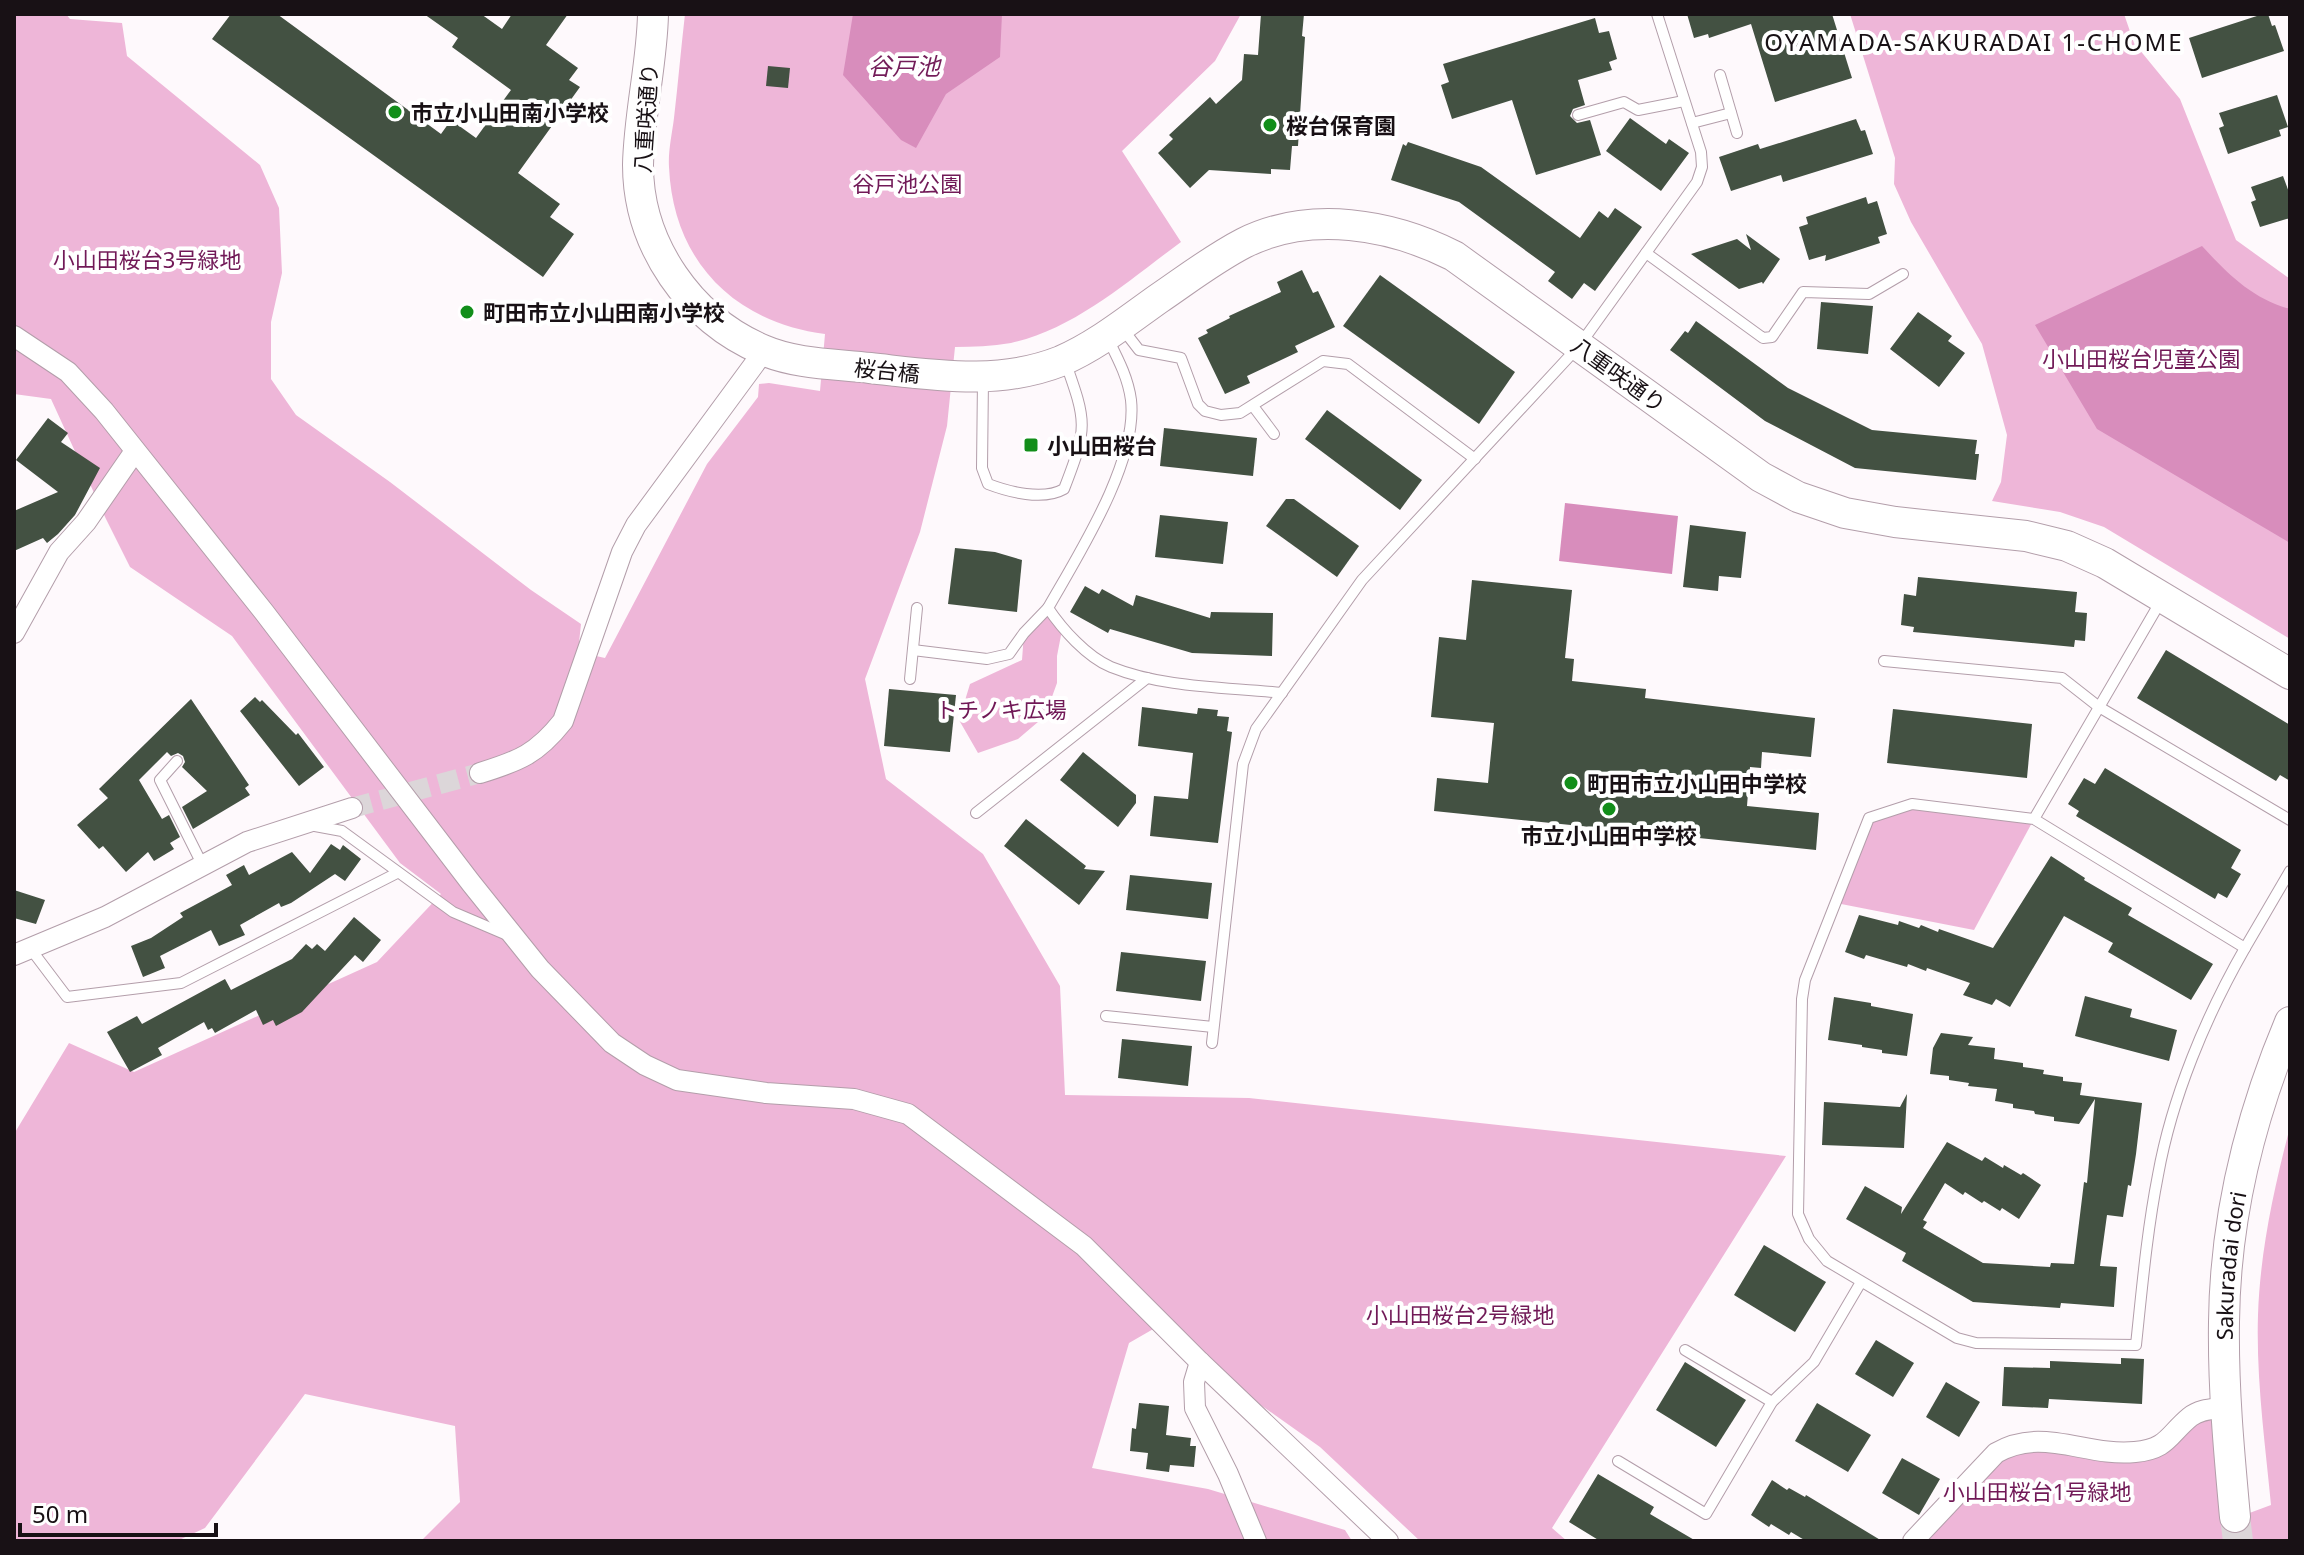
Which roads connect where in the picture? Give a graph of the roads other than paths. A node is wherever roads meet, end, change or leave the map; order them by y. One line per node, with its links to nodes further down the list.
1 (653, 14): 14 (street, 八重咲通り)
2 (1657, 14): 4 (lane)
3 (1720, 75): 5 (lane)
4 (1684, 101): 6 (lane); 7 (lane)
5 (1731, 113): 7 (lane); 8 (lane)
6 (1578, 115)
7 (1692, 123): 9 (lane)
8 (1737, 133)
9 (1646, 253): 10 (lane); 13 (lane)
10 (1903, 274)
11 (1113, 331): 13 (street, 八重咲通り); 15 (street, 八重咲通り); 19 (lane); 25 (lane)
12 (14, 336): 21 (street)
13 (1579, 346): 22 (lane); 23 (street, 八重咲通り)
14 (764, 351): 16 (street, 八重咲通り); 35 (street)
15 (1064, 359): 18 (street, 八重咲通り); 18 (lane)
16 (822, 363): 17 (street, 桜台橋)
17 (952, 377): 18 (street, 八重咲通り)
18 (983, 378)
19 (1253, 406): 20 (lane); 22 (lane)
20 (1274, 434)
21 (135, 451): 26 (street); 44 (street)
22 (1475, 459): 32 (lane)
23 (2163, 598): 29 (street, 八重咲通り); 33 (lane)
24 (917, 608): 27 (lane)
25 (1048, 608): 27 (lane); 30 (lane)
26 (14, 633)
27 (913, 650): 31 (lane)
28 (1884, 661): 33 (lane)
29 (2290, 674)
30 (1147, 678): 32 (lane); 37 (lane)
31 (910, 679)
32 (1282, 693): 49 (lane)
33 (2099, 707): 38 (lane); 39 (lane)
34 (177, 761): 41 (lane)
35 (480, 773)
36 (352, 808): 40 (street)
37 (976, 813)
38 (2034, 819): 45 (lane); 51 (lane)
39 (2290, 820)
40 (297, 824): 41 (street); 43 (lane)
41 (202, 864): 46 (street)
42 (2290, 871): 45 (lane)
43 (397, 873): 44 (lane); 46 (lane)
44 (515, 938): 53 (street)
45 (2245, 948): 51 (lane)
46 (22, 951)
47 (1106, 1016): 49 (lane)
48 (2290, 1022): 55 (street, Sakuradai dori)
49 (1213, 1027): 50 (lane)
50 (1212, 1043)
51 (1861, 1282): 54 (lane)
52 (1685, 1350): 54 (lane)
53 (1200, 1362): 58 (street); 59 (street)
54 (1772, 1402): 56 (lane)
55 (2225, 1407): 57 (street, Sakuradai dori); 60 (street)
56 (1618, 1461)
57 (2235, 1517)
58 (1256, 1541)
59 (1388, 1541)
60 (1913, 1541)

